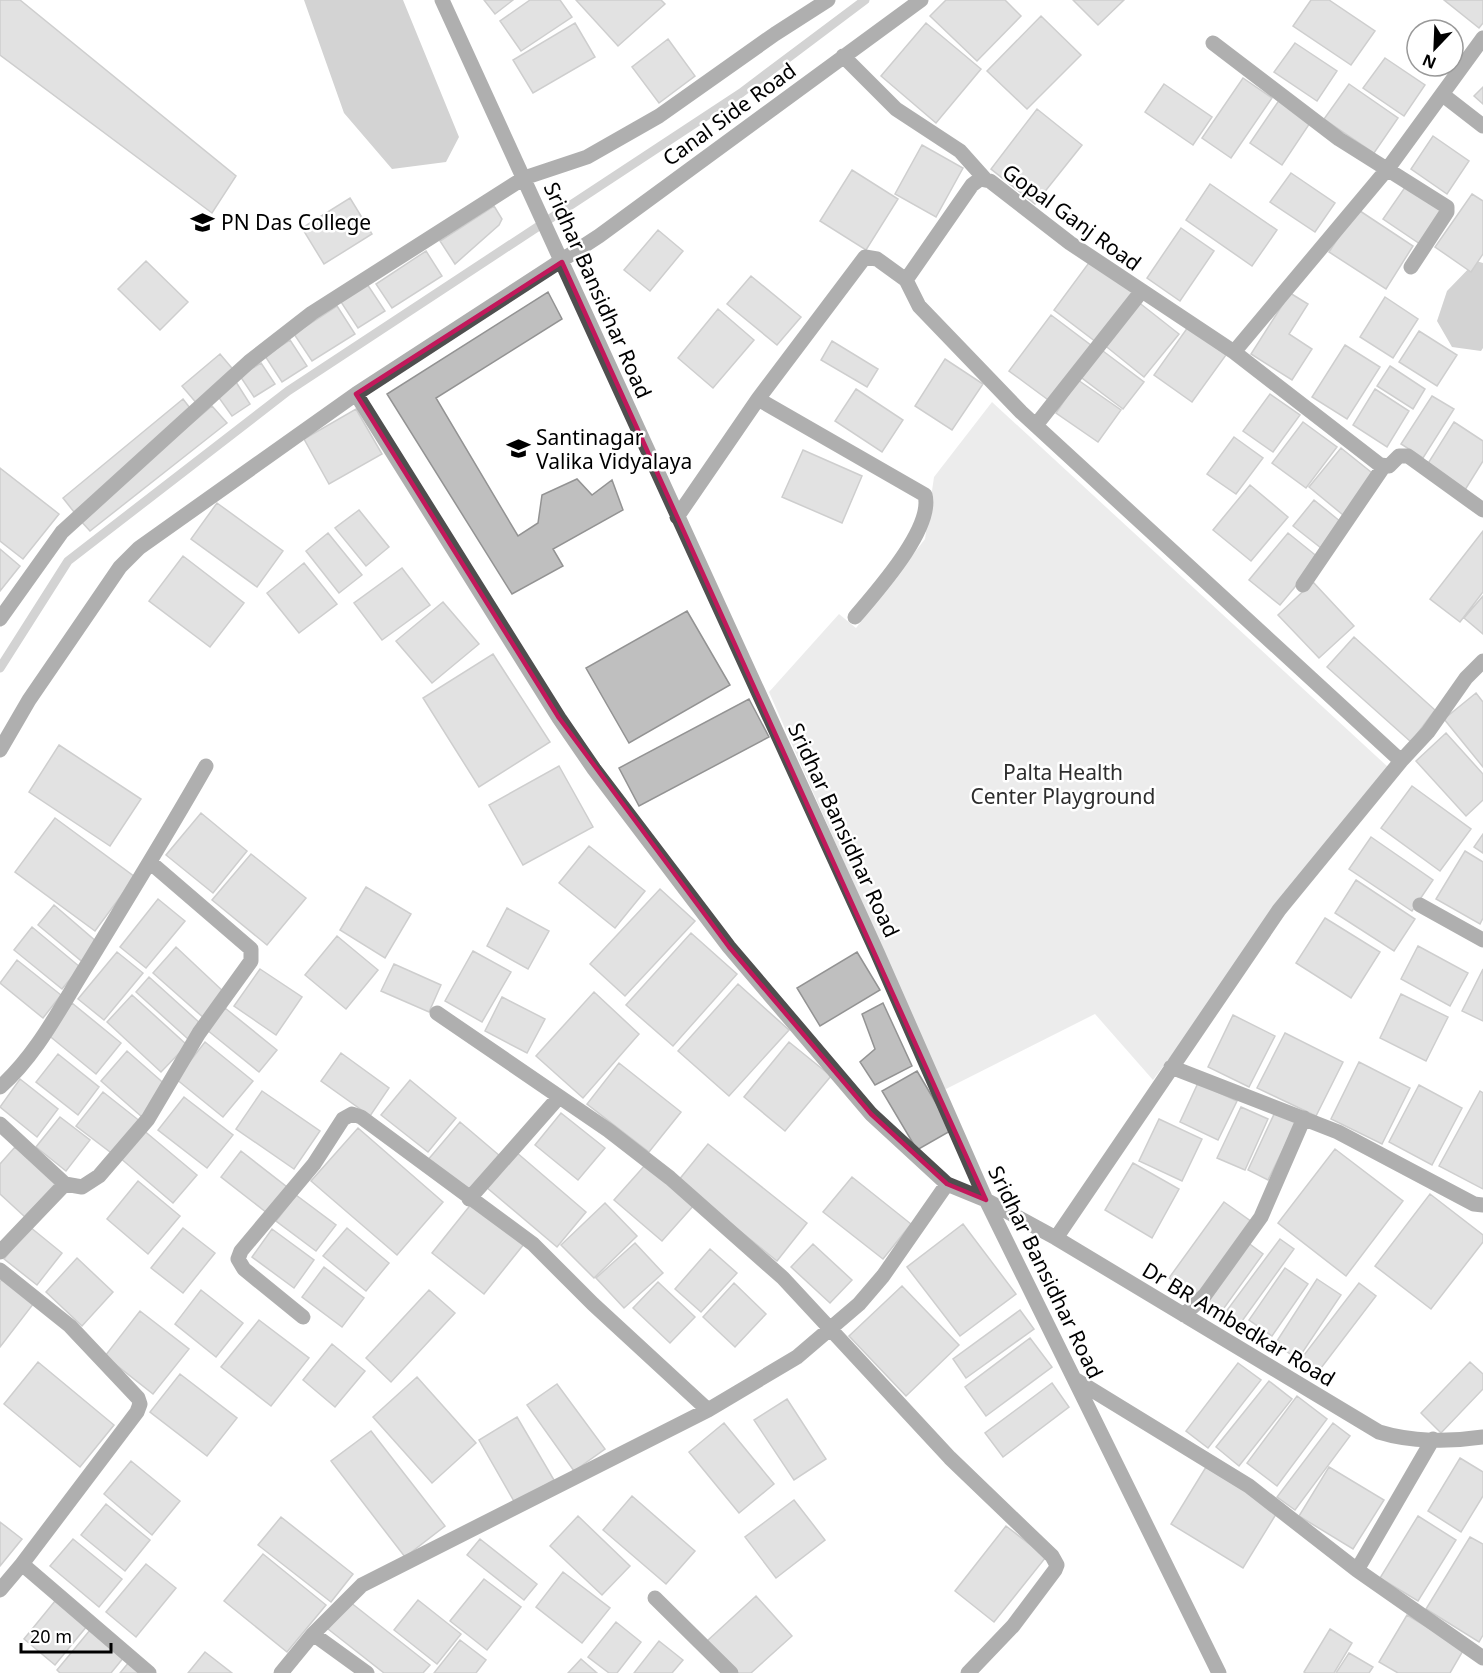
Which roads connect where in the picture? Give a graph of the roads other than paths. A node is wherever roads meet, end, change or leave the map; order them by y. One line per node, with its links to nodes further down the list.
1 (442, 0): 10 (street, Sridhar Bansidhar Road)
2 (828, 0): 10 (street)
3 (921, 0): 6 (street, Canal Side Road)
4 (1483, 38): 7 (street)
5 (1213, 43): 9 (street)
6 (843, 56): 11 (street); 12 (street, Canal Side Road)
7 (1443, 95): 8 (street); 9 (street)
8 (1483, 126)
9 (1388, 168): 13 (street); 16 (street)
10 (524, 178): 12 (street, Sridhar Bansidhar Road); 25 (street)
11 (985, 179): 14 (street, Gopal Ganj Road); 15 (street, Gopal Ganj Road)
12 (562, 262): 17 (street, Canal Side Road); 22 (street, Sridhar Bansidhar Road)
13 (1411, 267)
14 (906, 280): 18 (street); 19 (street)
15 (1141, 292): 16 (street, Gopal Ganj Road); 19 (street)
16 (1234, 352): 20 (street, Gopal Ganj Road)
17 (356, 394): 27 (street, Canal Side Road); 40 (street)
18 (758, 399): 22 (street); 24 (street)
19 (1036, 425): 28 (street)
20 (1384, 466): 21 (street); 23 (street)
21 (1483, 510)
22 (677, 517): 42 (street, Sridhar Bansidhar Road)
23 (1302, 585)
24 (855, 617)
25 (0, 619)
26 (1483, 661): 28 (street)
27 (0, 750)
28 (1401, 761): 34 (street)
29 (206, 766): 30 (street)
30 (151, 863): 35 (street); 39 (street)
31 (1420, 904): 32 (street)
32 (1481, 936)
33 (437, 1013): 36 (street)
34 (1171, 1067): 37 (street); 44 (street)
35 (0, 1087)
36 (559, 1097): 41 (street); 49 (street)
37 (1304, 1118): 43 (street); 47 (street)
38 (0, 1124): 39 (street)
39 (65, 1184): 45 (street)
40 (947, 1185): 42 (street, Dr BR Ambedkar Road); 49 (street)
41 (469, 1199): 48 (street); 51 (street)
42 (986, 1200): 44 (street, Dr BR Ambedkar Road); 50 (street, Sridhar Bansidhar Road)
43 (1483, 1205)
44 (1056, 1238): 47 (street, Dr BR Ambedkar Road)
45 (0, 1252)
46 (0, 1270): 54 (street)
47 (1184, 1316): 53 (street, Dr BR Ambedkar Road)
48 (303, 1317)
49 (832, 1329): 51 (street); 64 (street)
50 (1076, 1380): 55 (street); 65 (street, Sridhar Bansidhar Road)
51 (708, 1410): 58 (street)
52 (1483, 1437): 53 (street, Dr BR Ambedkar Road)
53 (1433, 1439): 55 (street)
54 (21, 1564): 56 (street); 60 (street)
55 (1357, 1570): 59 (street)
56 (0, 1590)
57 (655, 1598): 63 (street)
58 (313, 1634): 61 (street); 62 (street)
59 (1483, 1658)
60 (149, 1673)
61 (281, 1673)
62 (367, 1673)
63 (731, 1673)
64 (968, 1673)
65 (1219, 1673)

